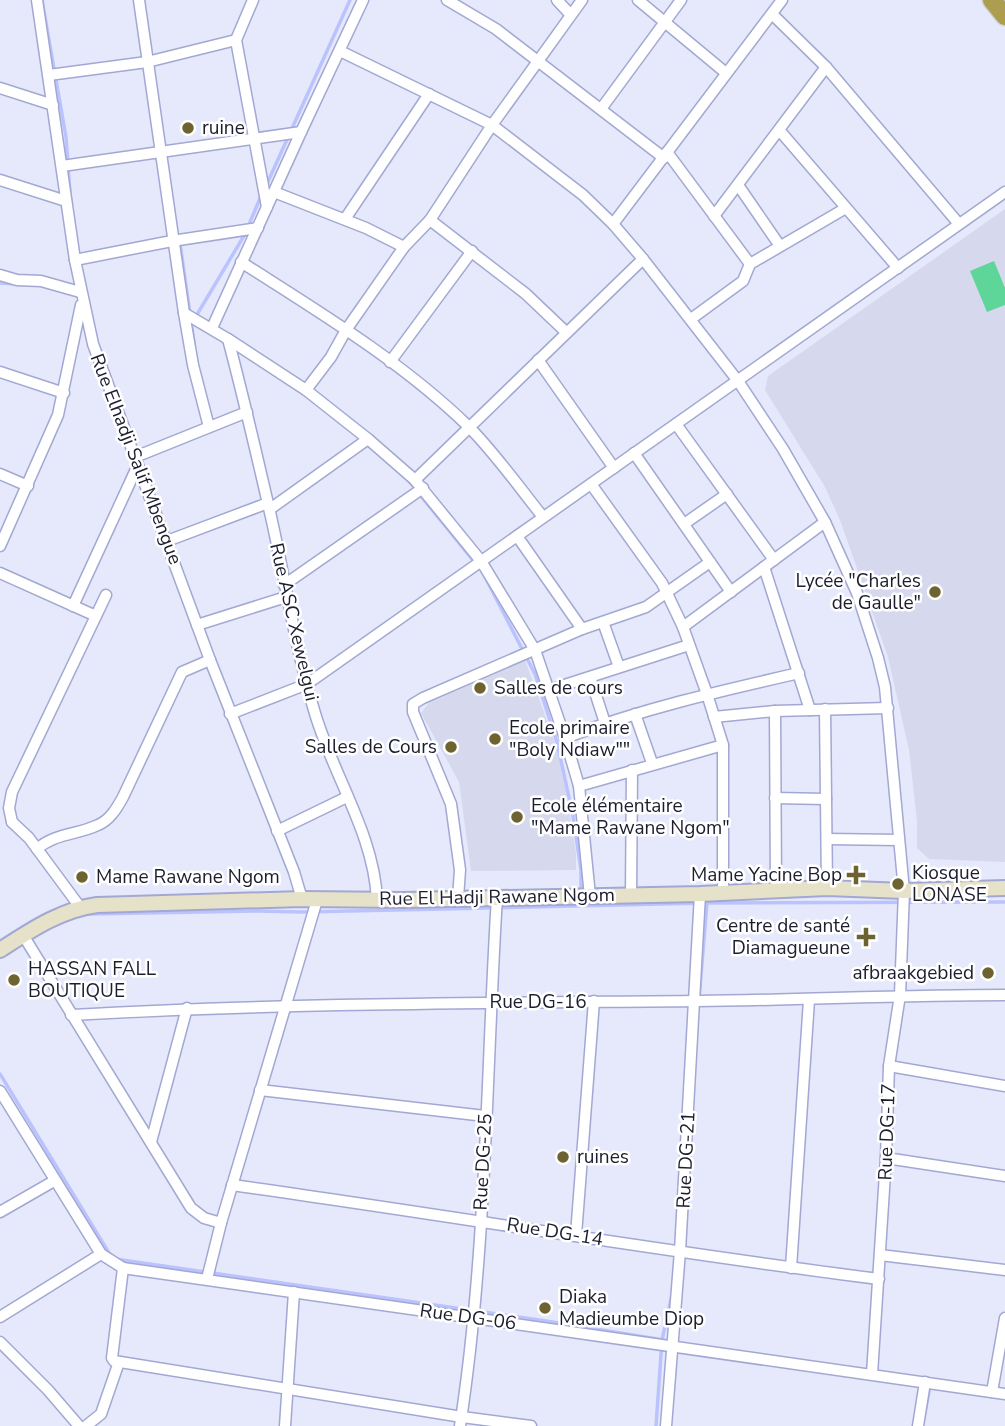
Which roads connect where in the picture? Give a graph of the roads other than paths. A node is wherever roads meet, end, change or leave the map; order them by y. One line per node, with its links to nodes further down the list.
1 (37, 0): 23 (street, Rue Elhadji Salif Mbengue)
2 (139, 0): 20 (street)
3 (253, 0): 17 (street)
4 (363, 0): 18 (street)
5 (447, 0): 12 (street)
6 (557, 0): 13 (street)
7 (582, 0): 13 (street)
8 (638, 0): 16 (street)
9 (681, 0): 16 (street)
10 (782, 0): 14 (street)
11 (992, 0): 15 (highway)
12 (460, 3): 19 (street)
13 (570, 14): 19 (street)
14 (772, 14): 21 (street); 22 (street)
15 (1005, 16)
16 (665, 22): 22 (street); 27 (street)
17 (236, 40): 20 (street); 31 (street)
18 (340, 51): 25 (street, Rue DG-17); 30 (street)
19 (537, 60): 27 (street); 28 (street)
20 (147, 62): 23 (street); 32 (street)
21 (826, 68): 29 (street); 46 (street)
22 (726, 74): 33 (street)
23 (49, 75): 26 (street, Rue Elhadji Salif Mbengue)
24 (0, 88): 26 (street)
25 (429, 94): 28 (street, Rue DG-17); 43 (street)
26 (53, 105): 34 (street, Rue Elhadji Salif Mbengue)
27 (601, 109): 33 (street)
28 (492, 125): 44 (street); 45 (street, Rue DG-17)
29 (780, 131): 36 (street); 40 (street)
30 (301, 132): 31 (street); 37 (street)
31 (254, 138): 32 (street); 41 (street)
32 (159, 152): 34 (street); 48 (street)
33 (666, 155): 42 (street); 45 (street)
34 (62, 166): 39 (street, Rue Elhadji Salif Mbengue)
35 (0, 180): 39 (street)
36 (738, 186): 42 (street); 49 (street)
37 (274, 192): 41 (street); 43 (street)
38 (1005, 192): 46 (street)
39 (66, 201): 53 (street, Rue Elhadji Salif Mbengue)
40 (846, 208): 49 (street); 56 (street)
41 (267, 209): 47 (street)
42 (715, 216): 55 (street)
43 (345, 219): 50 (street)
44 (430, 220): 50 (street); 51 (street)
45 (613, 224): 52 (street, Rue DG-17)
46 (959, 225): 56 (street)
47 (258, 228): 48 (street); 54 (street)
48 (172, 241): 53 (street); 59 (street)
49 (779, 246): 55 (street)
50 (404, 247): 62 (street)
51 (472, 251): 63 (street); 66 (street)
52 (643, 259): 60 (street, Rue DG-17); 63 (street)
53 (75, 260): 58 (street, Rue Elhadji Salif Mbengue)
54 (241, 262): 61 (street); 62 (street)
55 (750, 264): 60 (street)
56 (898, 268): 68 (street)
57 (0, 275): 58 (street)
58 (81, 296): 70 (street); 77 (street, Rue Elhadji Salif Mbengue)
59 (184, 313): 61 (street); 73 (street)
60 (691, 319): 68 (street, Rue DG-17)
61 (212, 328): 64 (street)
62 (346, 330): 66 (street); 69 (street)
63 (566, 332): 65 (street)
64 (228, 338): 69 (street); 71 (street, Rue ASC Xewelgui)
65 (538, 360): 74 (street); 78 (street)
66 (390, 362): 74 (street)
67 (0, 372): 70 (street)
68 (737, 380): 72 (street); 87 (street, Rue DG-17)
69 (306, 390): 75 (street)
70 (64, 393): 82 (street)
71 (247, 412): 73 (street); 85 (street, Rue ASC Xewelgui)
72 (676, 424): 76 (street); 84 (street)
73 (209, 427): 77 (street)
74 (468, 427): 80 (street); 86 (street)
75 (368, 439): 80 (street); 85 (street)
76 (634, 453): 78 (street); 88 (street)
77 (137, 461): 90 (street, Rue Elhadji Salif Mbengue); 102 (street)
78 (614, 468): 81 (street)
79 (0, 474): 82 (street)
80 (415, 480): 83 (street)
81 (591, 484): 86 (street); 99 (street)
82 (28, 486): 91 (street)
83 (423, 488): 93 (street); 97 (street)
84 (727, 494): 88 (street); 92 (street)
85 (269, 506): 90 (street); 97 (street, Rue ASC Xewelgui)
86 (543, 517): 89 (street)
87 (825, 522): 92 (street); 117 (street, Rue DG-17)
88 (684, 524): 94 (street)
89 (517, 536): 93 (street); 107 (street)
90 (167, 541): 105 (street, Rue Elhadji Salif Mbengue)
91 (0, 546)
92 (774, 560): 95 (street)
93 (481, 561): 109 (street); 114 (street)
94 (710, 562): 98 (street); 99 (street)
95 (764, 567): 98 (street); 112 (street)
96 (0, 573): 102 (street)
97 (284, 585): 101 (street, Rue ASC Xewelgui)
98 (731, 592): 106 (street)
99 (668, 593): 104 (street); 106 (street)
100 (106, 594): 103 (street)
101 (286, 597): 105 (street); 114 (street, Rue ASC Xewelgui)
102 (73, 606): 103 (street)
103 (96, 616): 133 (street)
104 (603, 622): 107 (street); 111 (street)
105 (197, 625): 110 (street, Rue Elhadji Salif Mbengue)
106 (684, 627): 108 (street)
107 (582, 629): 109 (street)
108 (689, 645): 111 (street); 116 (street)
109 (535, 650): 115 (street); 148 (street)
110 (210, 660): 121 (street, Rue Elhadji Salif Mbengue); 138 (street)
111 (619, 667): 113 (street)
112 (799, 673): 116 (street); 119 (street)
113 (590, 677): 115 (street); 124 (street)
114 (307, 684): 121 (street); 130 (street, Rue ASC Xewelgui)
115 (549, 691): 125 (street)
116 (707, 694): 122 (street); 123 (street)
117 (888, 708): 118 (street); 137 (street, Rue DG-17)
118 (825, 709): 119 (street); 132 (street)
119 (810, 710): 120 (street)
120 (775, 711): 123 (street); 131 (street)
121 (230, 714): 135 (street, Rue Elhadji Salif Mbengue)
122 (635, 714): 124 (street); 127 (street)
123 (714, 717): 126 (street)
124 (605, 723): 125 (street)
125 (565, 738): 129 (street)
126 (723, 745): 127 (street); 143 (street)
127 (652, 763): 128 (street)
128 (632, 770): 129 (street); 145 (street)
129 (579, 786): 146 (street)
130 (347, 797): 135 (street); 150 (street, Rue ASC Xewelgui)
131 (775, 798): 132 (street); 141 (street)
132 (826, 799): 136 (street)
133 (12, 822): 134 (street); 138 (street)
134 (0, 823)
135 (277, 831): 149 (street, Rue Elhadji Salif Mbengue)
136 (827, 839): 137 (street); 139 (street)
137 (900, 839): 142 (street, Rue DG-17)
138 (37, 849): 151 (street)
139 (827, 888): 141 (street, Rue El Hadji Rawane Ngom); 142 (street, Rue El Hadji Rawane Ngom)
140 (1005, 888): 142 (street, Rue El Hadji Rawane Ngom)
141 (776, 889): 143 (street, Rue El Hadji Rawane Ngom)
142 (904, 891): 154 (street, Rue DG-17)
143 (723, 892): 144 (street, Rue El Hadji Rawane Ngom)
144 (700, 894): 145 (street, Rue El Hadji Rawane Ngom); 157 (street, Rue DG-21)
145 (631, 895): 146 (street, Rue El Hadji Rawane Ngom)
146 (590, 896): 147 (street, Rue El Hadji Rawane Ngom)
147 (497, 897): 148 (street, Rue El Hadji Rawane Ngom); 158 (street, Rue DG-25)
148 (458, 898): 150 (street, Rue El Hadji Rawane Ngom)
149 (309, 900): 150 (street, Rue El Hadji Rawane Ngom); 151 (street, Rue El Hadji Rawane Ngom); 160 (street)
150 (377, 900)
151 (80, 907): 152 (street, Rue El Hadji Rawane Ngom)
152 (23, 935): 153 (street, Rue El Hadji Rawane Ngom); 162 (street)
153 (0, 950)
154 (900, 995): 155 (street, Rue DG-16); 156 (street, Rue DG-16); 163 (street, Rue DG-17)
155 (1005, 995)
156 (809, 1000): 157 (street, Rue DG-16); 182 (street)
157 (695, 1001): 159 (street, Rue DG-16); 178 (street, Rue DG-21)
158 (491, 1002): 159 (street, Rue DG-16); 160 (street, Rue DG-16); 168 (street, Rue DG-25)
159 (594, 1002): 177 (street)
160 (284, 1006): 161 (street, Rue DG-16); 165 (street)
161 (187, 1008): 162 (street, Rue DG-16); 169 (street)
162 (71, 1014): 169 (street)
163 (889, 1066): 164 (street); 170 (street, Rue DG-17)
164 (1005, 1086)
165 (260, 1090): 168 (street); 173 (street)
166 (0, 1091): 167 (street)
167 (4, 1106): 172 (street)
168 (485, 1116): 175 (street, Rue DG-25)
169 (151, 1142): 176 (street)
170 (886, 1158): 171 (street); 180 (street, Rue DG-17)
171 (1005, 1176)
172 (54, 1181): 174 (street); 179 (street)
173 (232, 1185): 175 (street, Rue DG-14); 176 (street)
174 (0, 1212)
175 (481, 1220): 177 (street, Rue DG-14); 188 (street, Rue DG-25)
176 (221, 1223): 184 (street)
177 (576, 1235): 178 (street, Rue DG-14)
178 (680, 1251): 182 (street, Rue DG-14); 191 (street, Rue DG-21)
179 (101, 1254): 181 (street, Rue DG-06); 187 (street)
180 (880, 1255): 183 (street); 185 (street, Rue DG-17)
181 (123, 1268): 184 (street, Rue DG-06); 192 (street)
182 (792, 1268): 185 (street, Rue DG-14)
183 (1005, 1270)
184 (207, 1279): 186 (street, Rue DG-06)
185 (879, 1279): 193 (street, Rue DG-17)
186 (295, 1292): 188 (street, Rue DG-06); 195 (street)
187 (0, 1317)
188 (474, 1317): 191 (street, Rue DG-06); 198 (street, Rue DG-25)
189 (1005, 1318): 196 (street)
190 (0, 1342): 199 (street)
191 (671, 1348): 193 (street, Rue DG-06); 203 (street, Rue DG-21)
192 (115, 1360): 195 (street); 200 (street)
193 (872, 1374): 194 (street, Rue DG-06)
194 (926, 1382): 196 (street, Rue DG-06); 204 (street)
195 (287, 1387): 198 (street); 201 (street)
196 (992, 1392): 197 (street, Rue DG-06)
197 (1005, 1394)
198 (461, 1422): 202 (street)
199 (79, 1426)
200 (86, 1426)
201 (285, 1426)
202 (531, 1426)
203 (666, 1426)
204 (918, 1426)

